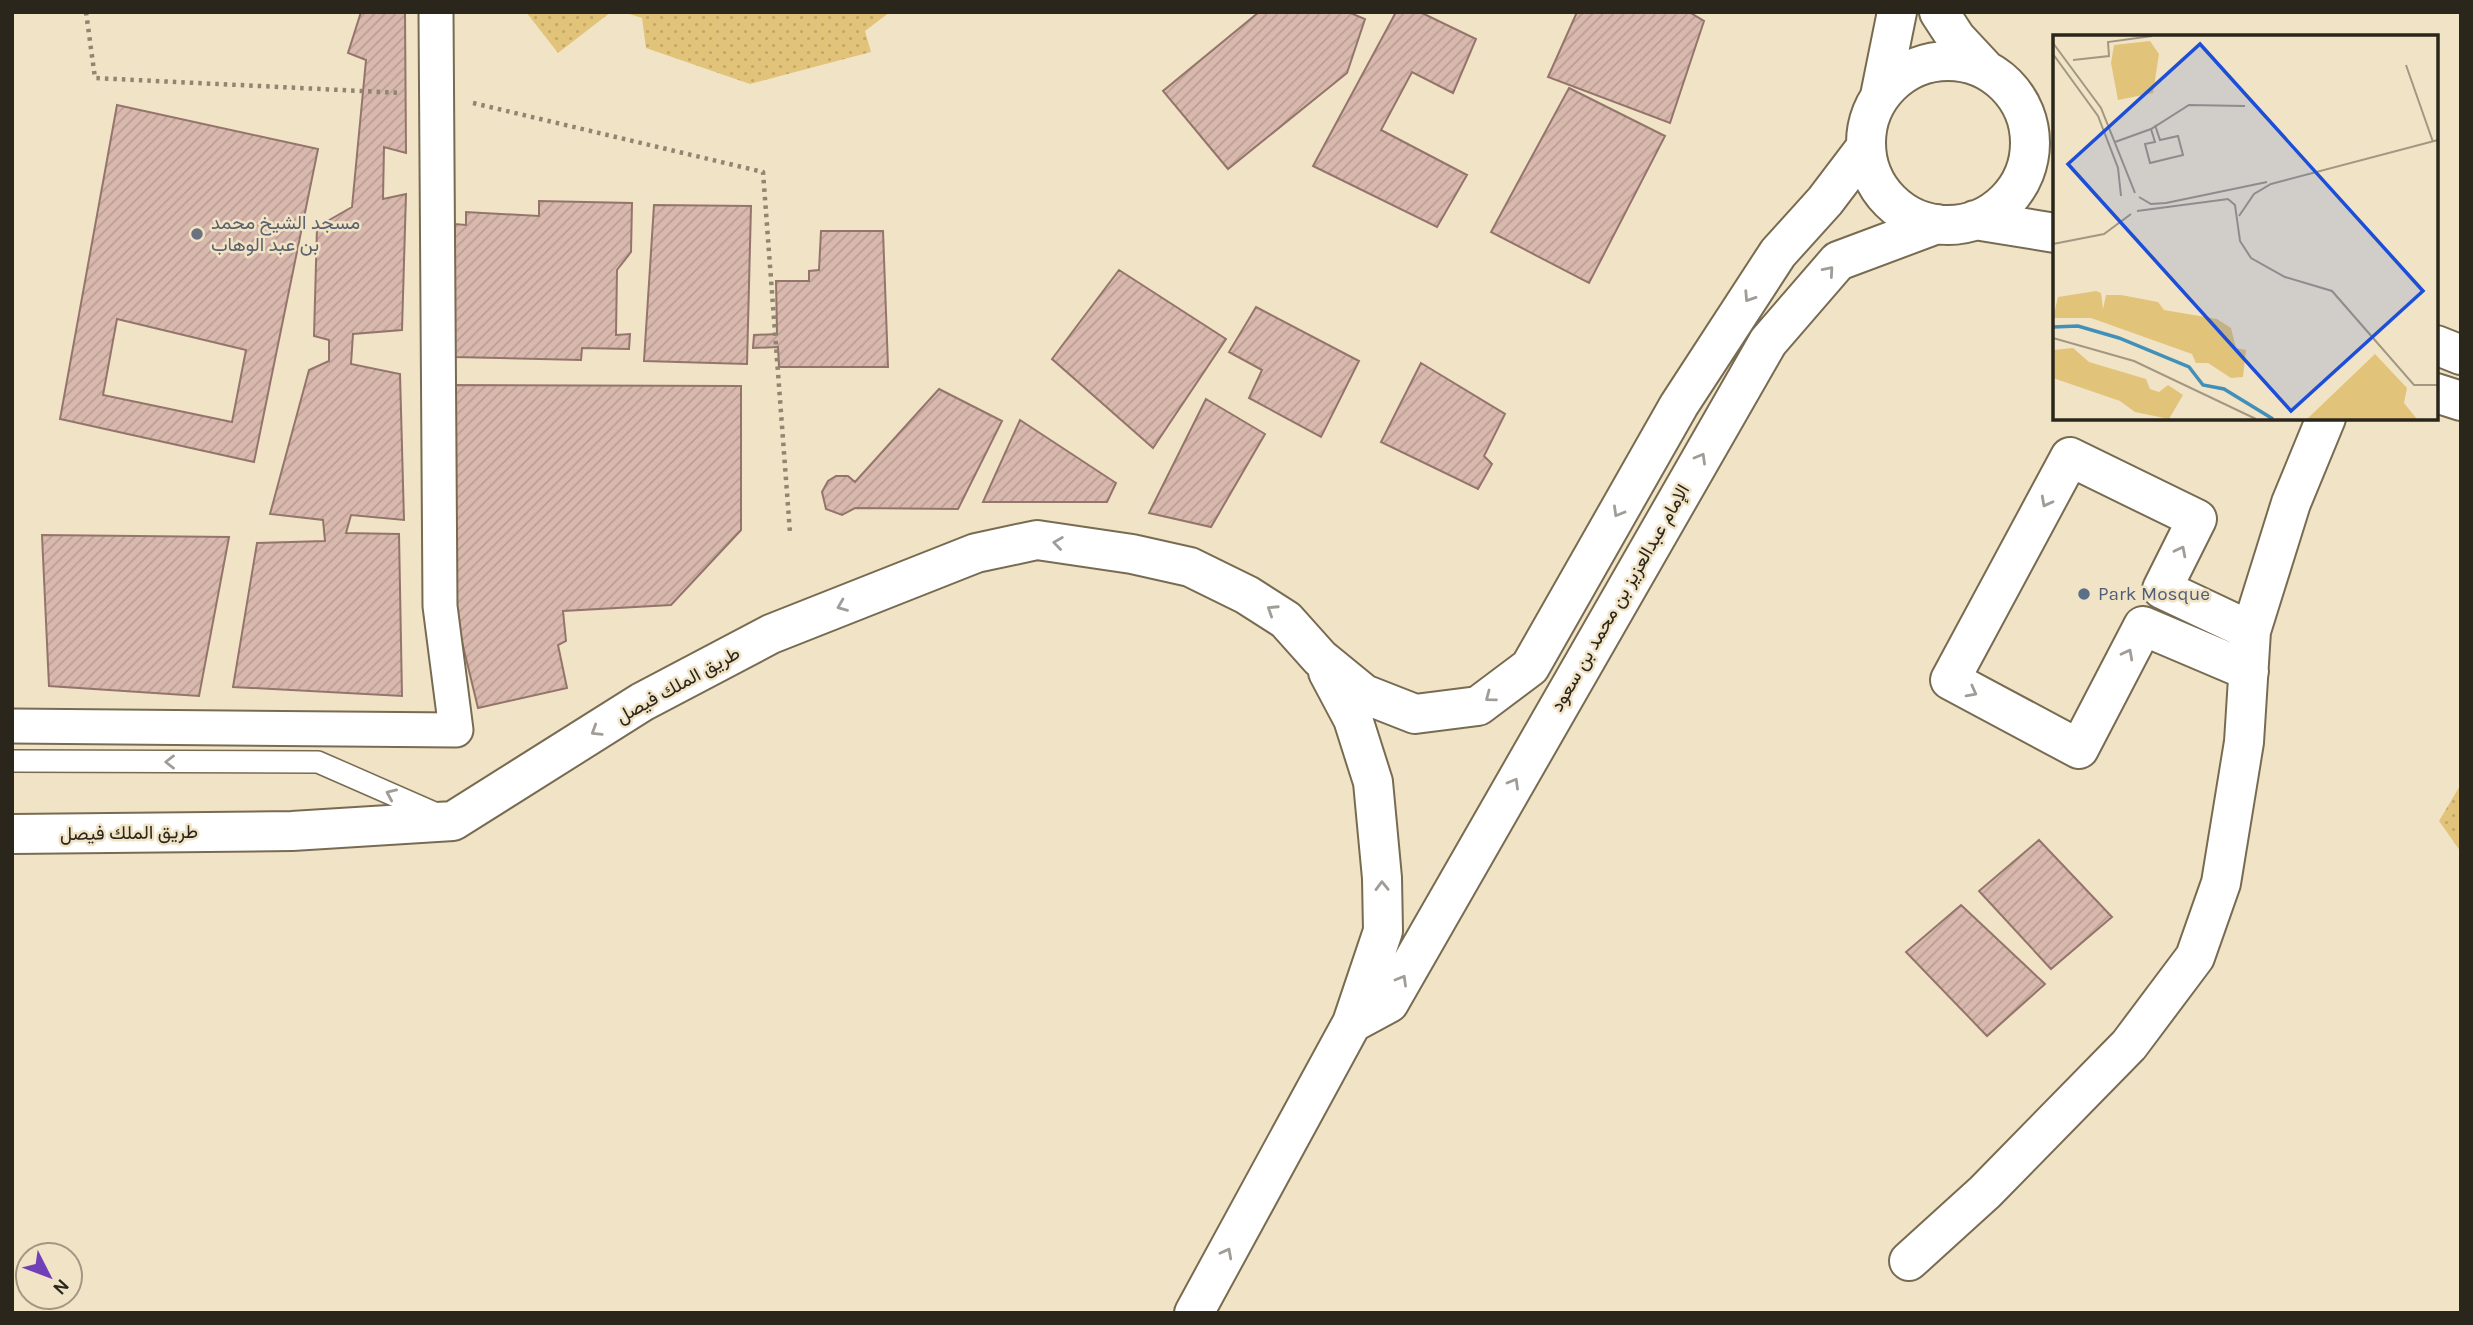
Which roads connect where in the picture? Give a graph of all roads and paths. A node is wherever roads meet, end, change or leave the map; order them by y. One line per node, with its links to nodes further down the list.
1 (86, 12): 6 (path)
2 (436, 12): 6 (street)
3 (1897, 12): 7 (street)
4 (1939, 12): 5 (street)
5 (1984, 68): 7 (street); 9 (street)
6 (437, 95): 18 (path); 22 (street)
7 (1880, 96): 8 (street)
8 (1866, 147): 11 (street); 20 (street, one-way to 20)
9 (2042, 147): 10 (street)
10 (1975, 220): 11 (street); 12 (street)
11 (1937, 225): 26 (street, الإمام عبدالعزيز بن محمد بن سعود, one-way to 11)
12 (2053, 233)
13 (2438, 346): 14 (street)
14 (2461, 355)
15 (2438, 394): 16 (street)
16 (2461, 401)
17 (2325, 420): 19 (street)
18 (790, 533)
19 (2251, 631): 21 (street); 21 (street, one-way to 21)
20 (1320, 658): 24 (street, طريق الملك فيصل, one-way to 24); 26 (street, one-way to 20)
21 (2249, 671): 27 (street)
22 (12, 726)
23 (12, 761): 24 (lane, one-way to 23)
24 (453, 821): 25 (street, طريق الملك فيصل)
25 (12, 834)
26 (1352, 1023): 28 (street, one-way to 26)
27 (1909, 1261)
28 (1194, 1313)

